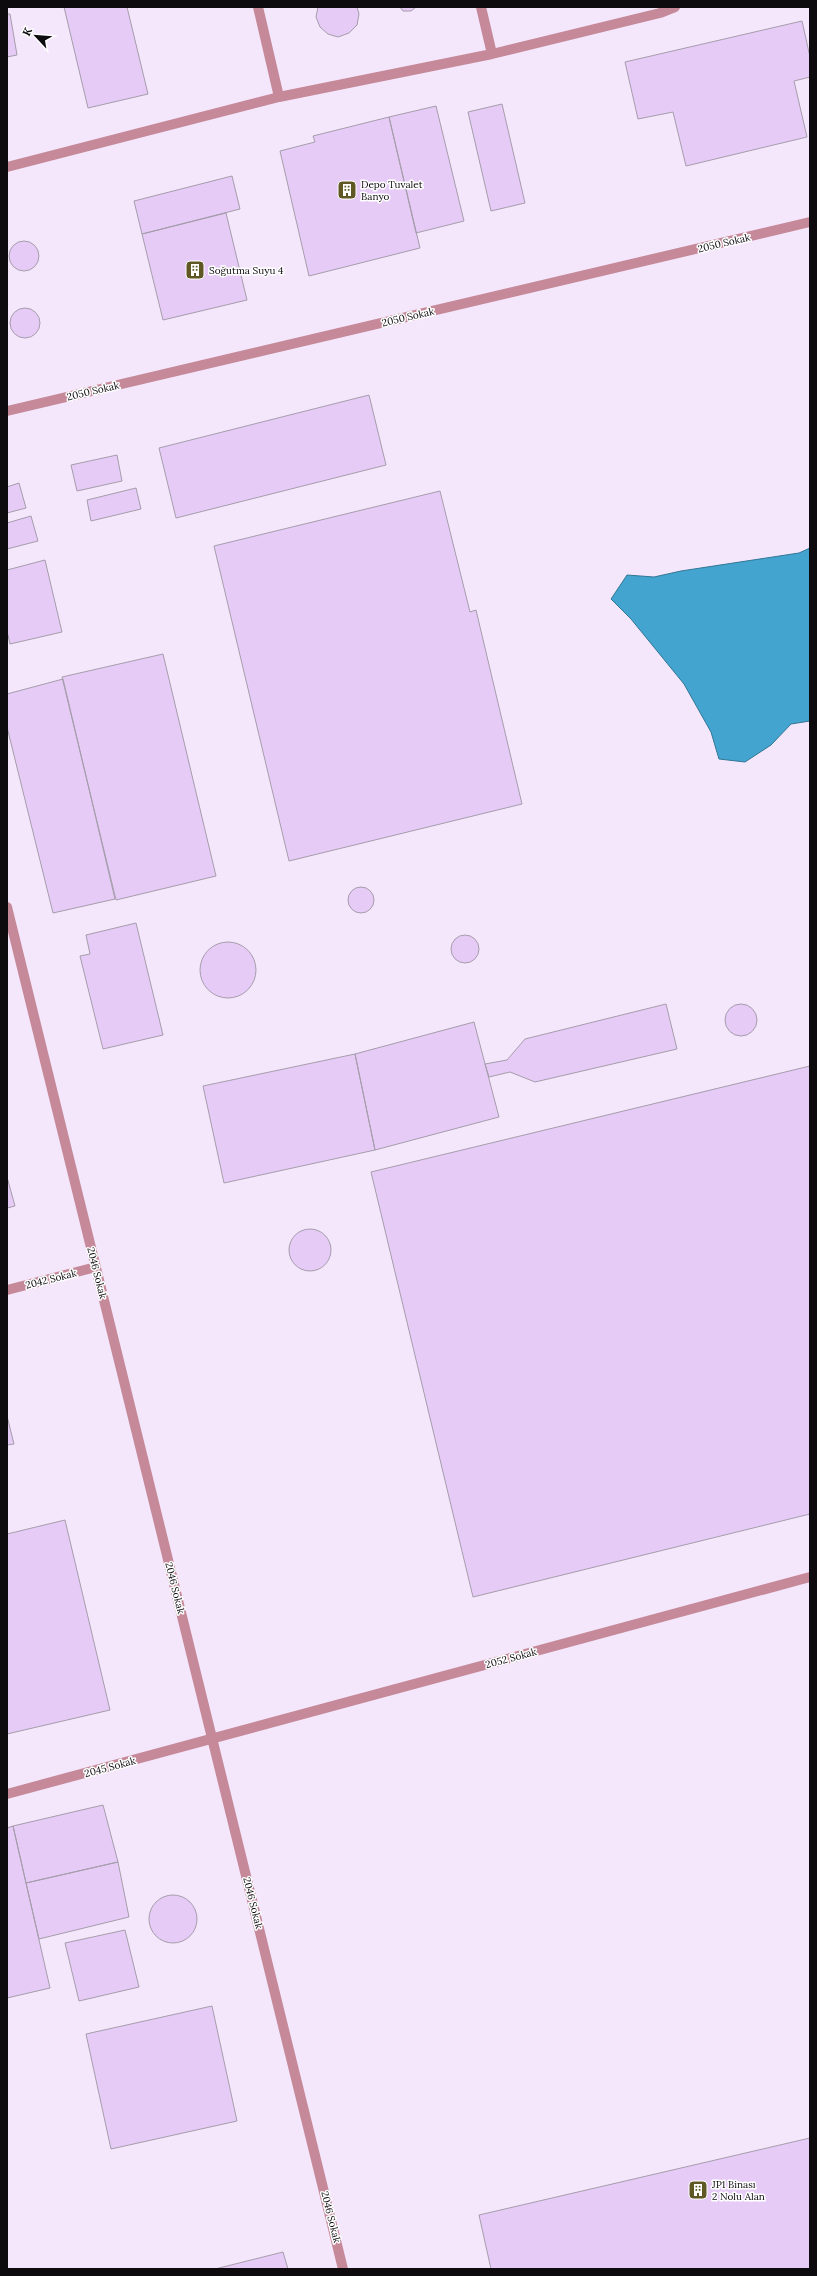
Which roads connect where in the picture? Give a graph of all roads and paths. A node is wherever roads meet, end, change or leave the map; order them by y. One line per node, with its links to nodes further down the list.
1 (258, 7): 5 (lane)
2 (481, 7): 4 (lane)
3 (675, 7): 4 (lane)
4 (492, 54): 5 (lane)
5 (279, 97): 6 (lane)
6 (7, 168)
7 (810, 222): 8 (lane, 2050 Sokak)
8 (7, 411)
9 (7, 907): 10 (lane, 2046 Sokak)
10 (96, 1267): 11 (lane, 2042 Sokak); 13 (lane, 2046 Sokak)
11 (7, 1290)
12 (810, 1577): 13 (lane, 2052 Sokak)
13 (212, 1740): 14 (lane, 2045 Sokak); 15 (lane, 2046 Sokak)
14 (7, 1794)
15 (343, 2269)

